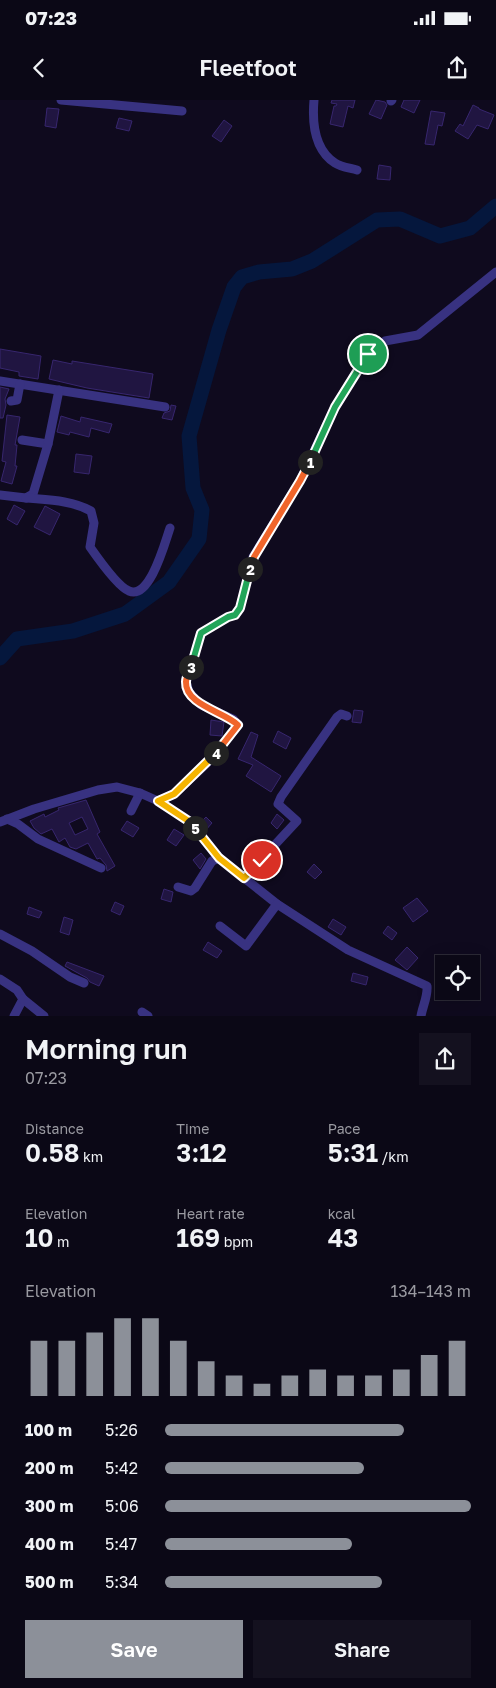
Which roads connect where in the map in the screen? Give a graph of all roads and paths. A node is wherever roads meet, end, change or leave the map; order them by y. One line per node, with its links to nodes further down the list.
1 (62, 100): 3 (street)
2 (314, 100): 4 (street)
3 (182, 111)
4 (358, 170)
5 (496, 272): 18 (street)
6 (0, 381): 7 (street)
7 (20, 384): 8 (street); 9 (street)
8 (59, 390): 10 (street); 12 (street)
9 (11, 401)
10 (165, 407)
11 (22, 440): 12 (street)
12 (48, 444): 14 (street)
13 (0, 495): 14 (street)
14 (26, 498): 15 (street)
15 (170, 528)
16 (347, 716): 23 (street)
17 (140, 793): 18 (street); 19 (street); 20 (street)
18 (158, 801): 21 (street)
19 (131, 811)
20 (4, 821): 22 (street)
21 (219, 858): 23 (street); 24 (street)
22 (101, 868)
23 (244, 878): 25 (street)
24 (178, 887)
25 (277, 904): 26 (street); 33 (street)
26 (220, 926)
27 (0, 934): 29 (street)
28 (0, 979): 30 (street)
29 (84, 983)
30 (23, 1000): 31 (street); 32 (street)
31 (14, 1016)
32 (44, 1016)
33 (421, 1016)

